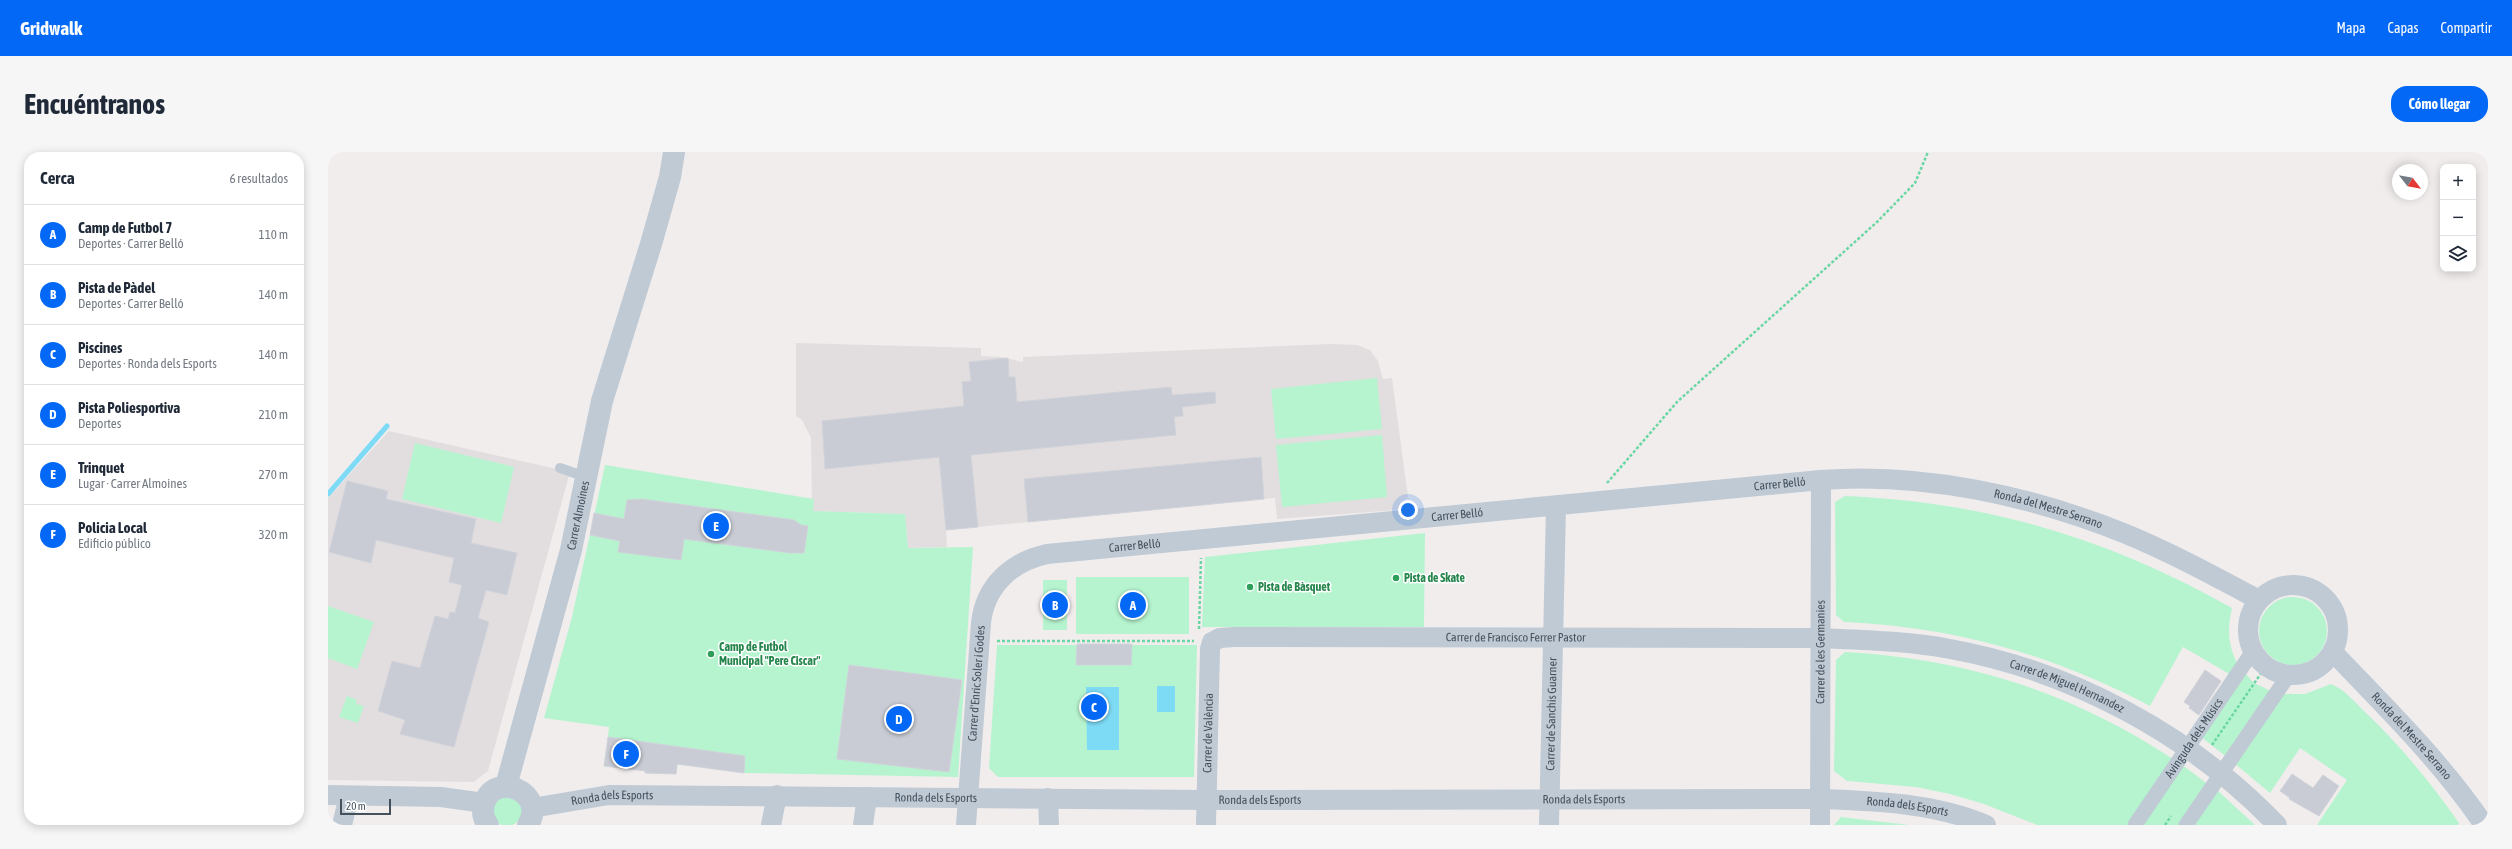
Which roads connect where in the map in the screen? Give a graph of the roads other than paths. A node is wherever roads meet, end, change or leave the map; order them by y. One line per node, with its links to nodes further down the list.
1 (674, 152): 3 (street, Carrer Almoines)
2 (560, 468): 3 (lane)
3 (586, 477): 16 (street, Carrer Almoines)
4 (1821, 480): 5 (street, Carrer Belló); 7 (street, Ronda del Mestre Serrano); 9 (street, Carrer de les Germanies)
5 (1556, 506): 6 (street, Carrer Belló); 8 (street, Carrer de Sanchis Guarner)
6 (1003, 576): 21 (street, Carrer d'Enric Soler i Godes)
7 (2259, 600): 11 (street); 12 (street)
8 (1553, 638): 9 (street, Carrer de Francisco Ferrer Pastor); 10 (street, Carrer de Francisco Ferrer Pastor); 23 (street, Carrer de Sanchis Guarner)
9 (1820, 638): 14 (street, Carrer de Miguel Hernandez); 24 (street, Carrer de les Germanies)
10 (1206, 641): 25 (street, Carrer de València)
11 (2333, 652): 13 (street); 41 (street, Ronda del Mestre Serrano)
12 (2259, 659): 13 (street); 14 (street, Avinguda dels Músics)
13 (2288, 676): 15 (street)
14 (2194, 754): 15 (street, Carrer de Miguel Hernandez); 38 (street, Avinguda dels Músics)
15 (2221, 774): 39 (street); 40 (street, Carrer de Miguel Hernandez)
16 (506, 786): 26 (street); 27 (street)
17 (328, 795): 19 (street)
18 (777, 795): 20 (street, Ronda dels Esports); 27 (street, Ronda dels Esports); 30 (street)
19 (349, 796): 26 (street); 28 (street)
20 (868, 797): 21 (street, Ronda dels Esports); 31 (street)
21 (968, 798): 22 (street, Ronda dels Esports); 32 (street, Carrer d'Enric Soler i Godes)
22 (1048, 798): 25 (street, Ronda dels Esports); 33 (street)
23 (1549, 799): 24 (street, Ronda dels Esports); 25 (street, Ronda dels Esports); 35 (street, Carrer de Sanchis Guarner)
24 (1820, 799): 36 (street, Carrer de les Germanies); 37 (street, Ronda dels Esports)
25 (1207, 800): 34 (street, Carrer de València)
26 (484, 803): 29 (street)
27 (530, 816)
28 (342, 825)
29 (488, 825)
30 (771, 825)
31 (863, 825)
32 (966, 825)
33 (1049, 825)
34 (1206, 825)
35 (1549, 825)
36 (1820, 825)
37 (1986, 825)
38 (2135, 825)
39 (2186, 825)
40 (2277, 825)
41 (2484, 825)

